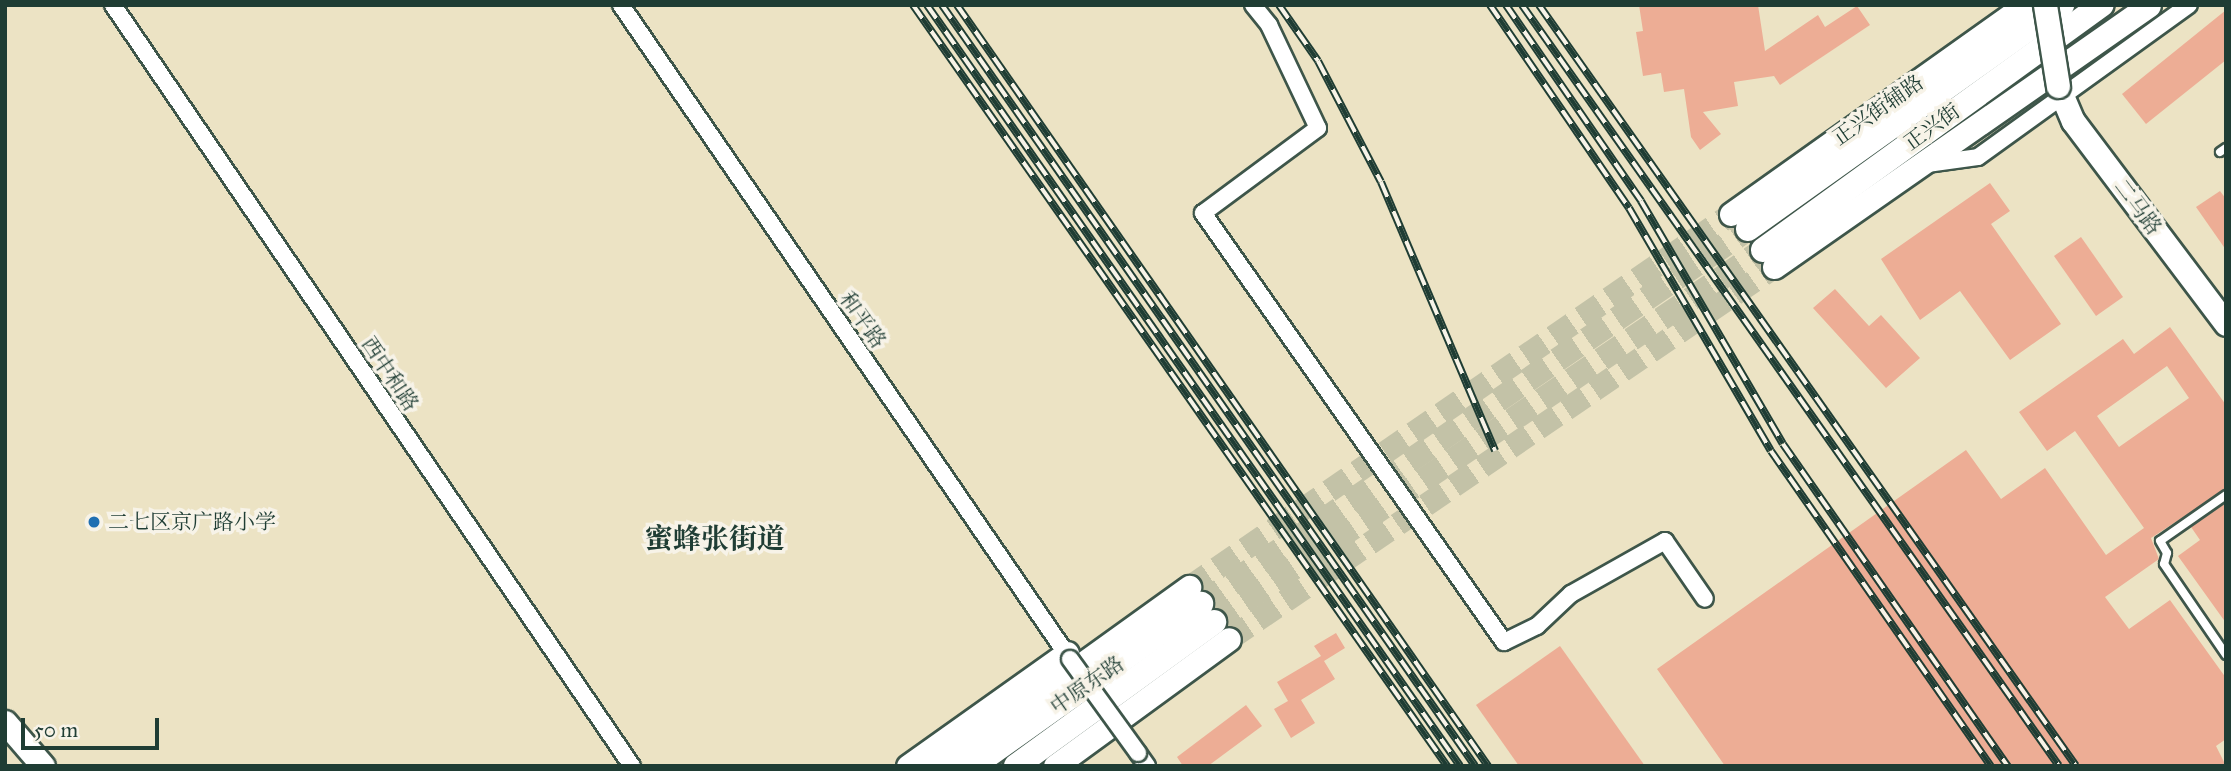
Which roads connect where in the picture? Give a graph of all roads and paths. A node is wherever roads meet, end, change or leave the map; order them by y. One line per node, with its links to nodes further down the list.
1 (113, 5): 23 (street, 西中和路)
2 (621, 5): 19 (street, 和平路)
3 (1253, 5): 16 (street)
4 (2025, 5): 12 (street, 正兴街辅路)
5 (2045, 5): 10 (street, 二马路, bridge)
6 (2062, 5): 12 (main road, 正兴街)
7 (2102, 5): 13 (main road, 正兴街)
8 (2149, 5): 11 (street)
9 (2189, 5): 10 (street)
10 (2060, 92): 11 (street); 14 (street, 二马路)
11 (1924, 164): 13 (street)
12 (1740, 221)
13 (1768, 258)
14 (2226, 324)
15 (2226, 495): 18 (lane)
16 (1705, 599)
17 (1208, 613): 25 (street); 26 (main road, 中原东路); 27 (main road, 中原东路); 28 (street)
18 (2226, 655)
19 (1068, 656): 21 (street, 和平路, bridge); 24 (street)
20 (5, 722): 22 (street)
21 (1143, 760)
22 (43, 766)
23 (632, 766)
24 (908, 766)
25 (940, 766)
26 (973, 766)
27 (1016, 766)
28 (1055, 766)

